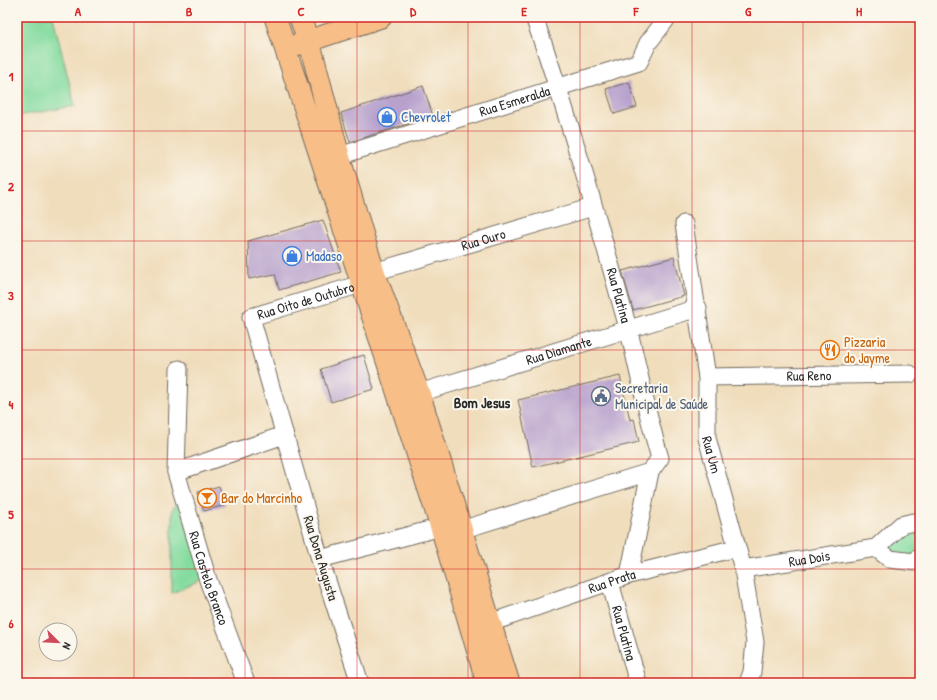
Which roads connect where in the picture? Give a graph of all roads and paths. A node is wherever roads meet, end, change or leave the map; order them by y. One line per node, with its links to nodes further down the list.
1 (275, 17): 7 (main road)
2 (300, 17): 6 (main road)
3 (381, 17): 6 (main road)
4 (534, 17): 8 (street, Rua Platina)
5 (668, 17): 8 (street, Rua Esmeralda)
6 (308, 41): 7 (main road); 9 (main road)
7 (286, 48): 12 (main road)
8 (558, 86): 9 (street, Rua Esmeralda); 10 (street, Rua Platina)
9 (339, 156): 12 (main road)
10 (593, 207): 12 (street, Rua Ouro); 15 (street, Rua Platina)
11 (684, 224): 13 (street, Rua Um)
12 (368, 278): 14 (street, Rua Oito de Outubro); 19 (main road); 24 (main road)
13 (698, 308): 15 (street, Rua Diamante); 18 (street, Rua Um)
14 (251, 317): 20 (street, Rua Dona Augusta)
15 (628, 329): 19 (street, Rua Diamante); 22 (street, Rua Platina)
16 (179, 369): 21 (street, Rua Castelo Branco)
17 (910, 374): 18 (street, Rua Reno)
18 (707, 377): 26 (street, Rua Um)
19 (419, 393): 25 (main road)
20 (284, 435): 21 (street); 29 (street, Rua Dona Augusta)
21 (176, 472): 34 (street, Rua Castelo Branco)
22 (650, 472): 25 (street); 31 (street, Rua Platina)
23 (920, 526): 27 (street)
24 (441, 527): 29 (street); 36 (main road)
25 (461, 530): 33 (main road)
26 (736, 548): 30 (street, Rua Um); 31 (street, Rua Prata)
27 (876, 548): 28 (street); 30 (street, Rua Dois)
28 (920, 557)
29 (320, 559): 35 (street, Rua Dona Augusta)
30 (742, 569): 39 (street, Rua Um)
31 (629, 576): 32 (street, Rua Prata)
32 (610, 582): 33 (street, Rua Prata); 38 (street, Rua Platina)
33 (490, 622): 37 (main road)
34 (246, 683)
35 (360, 683)
36 (487, 683)
37 (509, 683)
38 (638, 683)
39 (748, 683)

